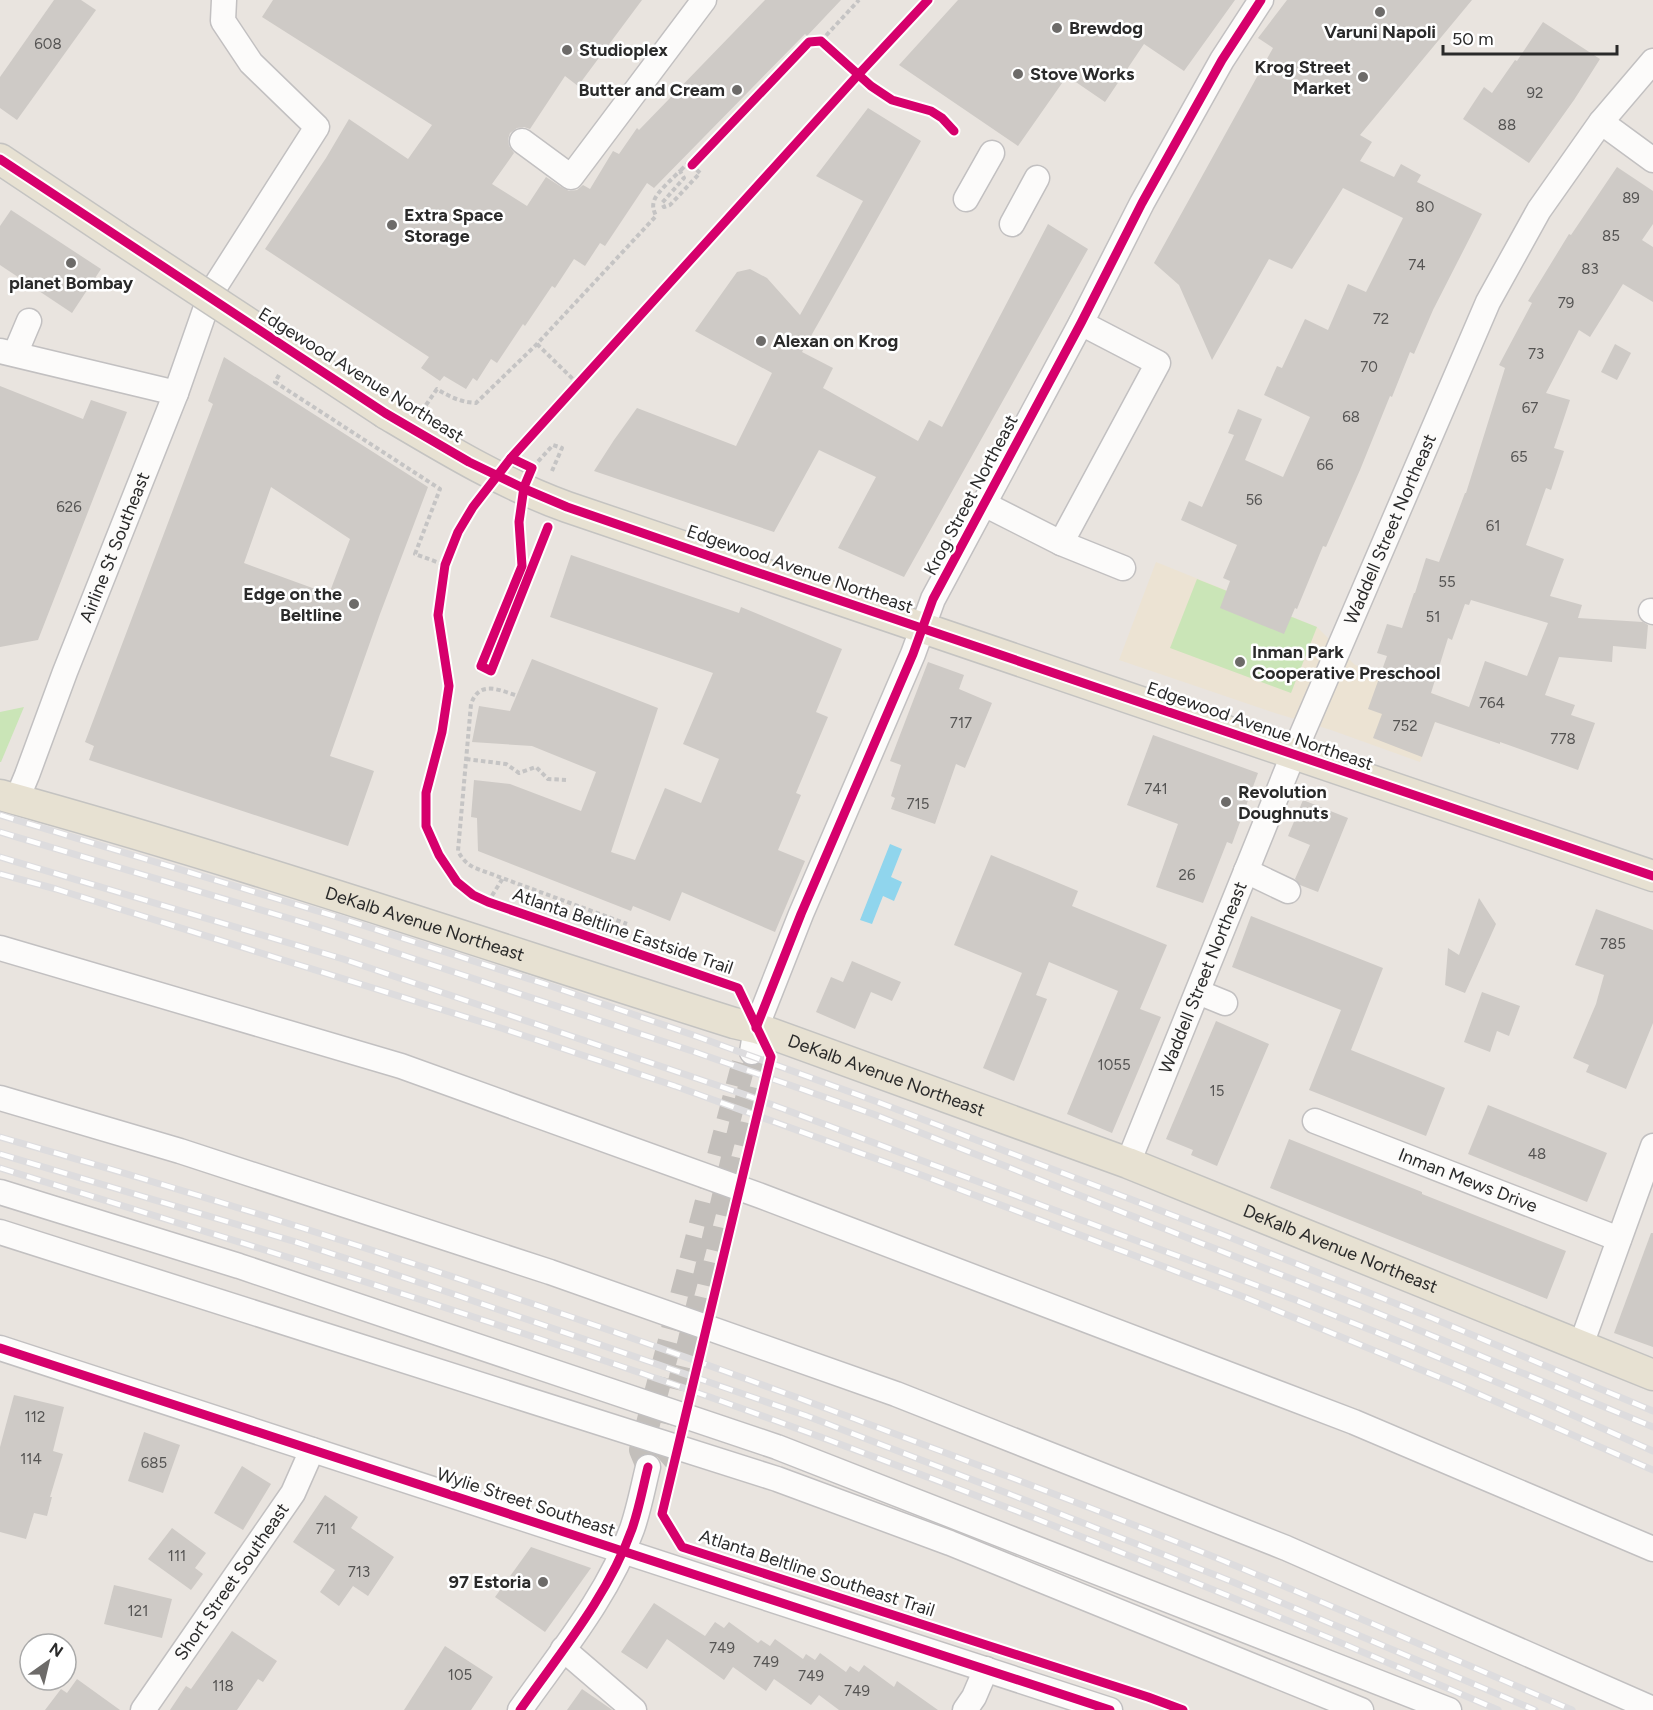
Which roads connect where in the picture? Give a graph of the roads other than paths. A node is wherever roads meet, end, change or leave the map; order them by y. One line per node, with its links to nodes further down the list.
1 (224, 0): 16 (street, Airline St Southeast)
2 (704, 0): 6 (street)
3 (1261, 0): 14 (street, Krog Street Northeast)
4 (1653, 61): 5 (street, Waddell Street Northeast)
5 (1601, 122): 9 (street); 21 (street, Waddell Street Northeast)
6 (522, 141)
7 (992, 153): 11 (street)
8 (0, 159): 20 (main road, Edgewood Avenue Northeast, bridge)
9 (1653, 160)
10 (1037, 178): 12 (street)
11 (966, 199)
12 (1012, 224)
13 (29, 321): 15 (street)
14 (1081, 323): 17 (street, Krog Street Northeast); 18 (street)
15 (6, 357): 16 (street)
16 (176, 393): 22 (street, Airline St Southeast)
17 (984, 504): 18 (street); 20 (street, Krog Street Northeast)
18 (1061, 543): 19 (street)
19 (1123, 568)
20 (923, 628): 21 (main road, Edgewood Avenue Northeast); 29 (street, Krog Street Northeast)
21 (1293, 755): 23 (street, Waddell Street Northeast); 24 (main road, Edgewood Avenue Northeast)
22 (8, 797): 29 (main road, DeKalb Avenue Northeast)
23 (1246, 871): 25 (street); 27 (street, Waddell Street Northeast)
24 (1653, 876)
25 (1288, 891)
26 (0, 948): 42 (street)
27 (1198, 992): 28 (street); 33 (street, Waddell Street Northeast)
28 (1225, 1003)
29 (754, 1040): 33 (main road, DeKalb Avenue Northeast)
30 (0, 1098): 46 (street)
31 (1315, 1121): 36 (street, Inman Mews Drive)
32 (1653, 1146): 36 (street)
33 (1128, 1162): 37 (main road, DeKalb Avenue Northeast)
34 (0, 1192): 53 (street)
35 (0, 1232): 52 (street)
36 (1619, 1239): 37 (street)
37 (1581, 1345): 39 (main road, DeKalb Avenue Northeast)
38 (0, 1348): 40 (street, Wylie Street Southeast)
39 (1653, 1375)
40 (312, 1450): 43 (street, Wylie Street Southeast); 47 (street, Short Street Southeast)
41 (648, 1467): 43 (street)
42 (1653, 1549)
43 (623, 1551): 44 (street); 45 (street, Wylie Street Southeast)
44 (563, 1649): 48 (street); 49 (street)
45 (986, 1669): 50 (street); 51 (street, Wylie Street Southeast)
46 (1653, 1709)
47 (143, 1710)
48 (520, 1710)
49 (634, 1710)
50 (965, 1710)
51 (1110, 1710)
52 (1361, 1710)
53 (1449, 1710)

